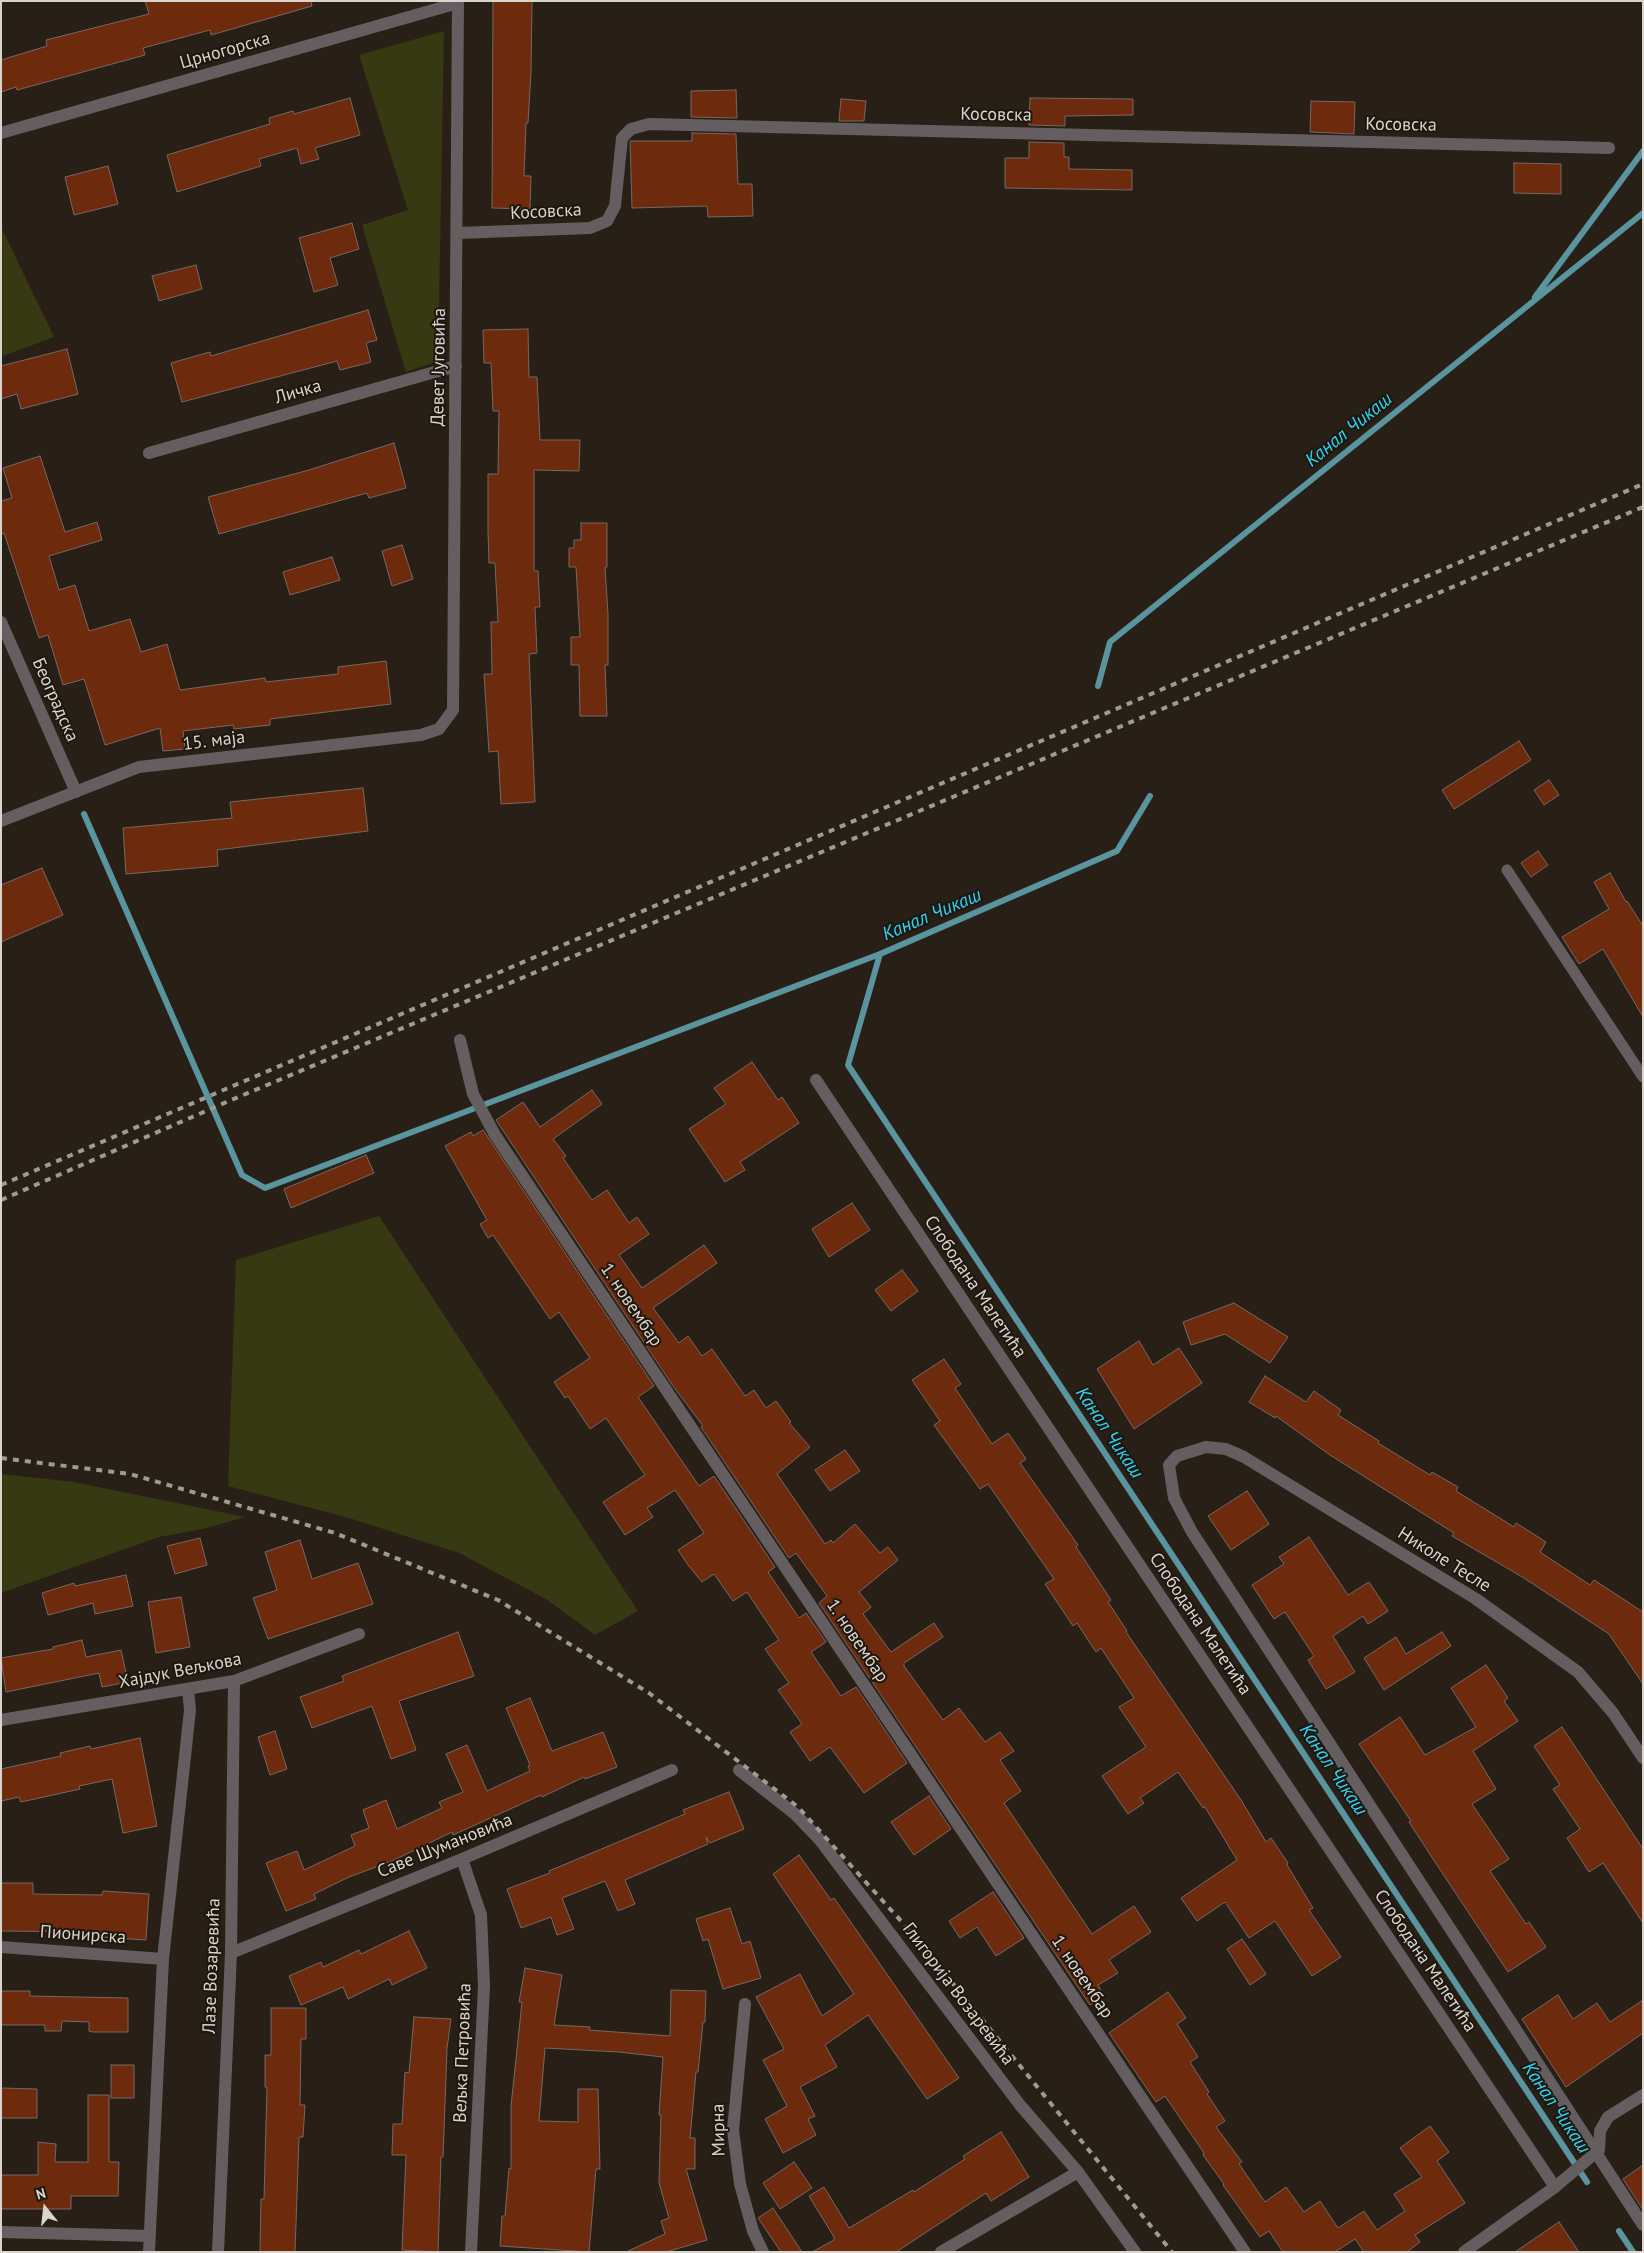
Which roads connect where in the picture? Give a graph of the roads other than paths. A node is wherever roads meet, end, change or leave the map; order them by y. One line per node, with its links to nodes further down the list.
1 (458, 2): 2 (street, Црногорска); 4 (street, Девет Југовића)
2 (1, 133)
3 (1609, 148): 4 (street, Косовска)
4 (458, 233): 5 (street, Девет Југовића)
5 (456, 366): 6 (street, Личка); 8 (street, Девет Југовића)
6 (149, 453)
7 (1, 622): 9 (street, Београдска)
8 (439, 729): 9 (street, 15. маја)
9 (76, 792): 10 (street, 15. маја)
10 (1, 821)
11 (1507, 870): 13 (lane)
12 (460, 1040): 40 (street, 1. новембар)
13 (1643, 1077)
14 (816, 1080): 30 (street, Слободана Малетића)
15 (359, 1634): 16 (street, Хајдук Вељкова)
16 (234, 1681): 17 (street, Хајдук Вељкова); 24 (street, Лазе Возаревића)
17 (188, 1689): 18 (street, Хајдук Вељкова); 25 (street)
18 (1, 1720)
19 (1643, 1758): 28 (street, Николе Тесле)
20 (672, 1770): 22 (street, Саве Шумановића)
21 (739, 1770): 29 (street, Глигорија Возаревића)
22 (462, 1859): 24 (street, Саве Шумановића); 36 (street, Вељка Петровића)
23 (1, 1946): 25 (street, Пионирска)
24 (231, 1953): 35 (street, Лазе Возаревића)
25 (163, 1959): 33 (street)
26 (745, 2004): 37 (street, Мирна)
27 (1643, 2095): 28 (street)
28 (1593, 2155): 30 (street); 31 (street)
29 (1078, 2172): 38 (street); 39 (street, Глигорија Возаревића)
30 (1558, 2184): 41 (street)
31 (1643, 2225)
32 (1, 2232): 33 (street)
33 (150, 2236): 34 (street)
34 (149, 2252)
35 (218, 2252)
36 (471, 2252)
37 (763, 2252)
38 (941, 2252)
39 (1135, 2252)
40 (1245, 2252)
41 (1464, 2252)

